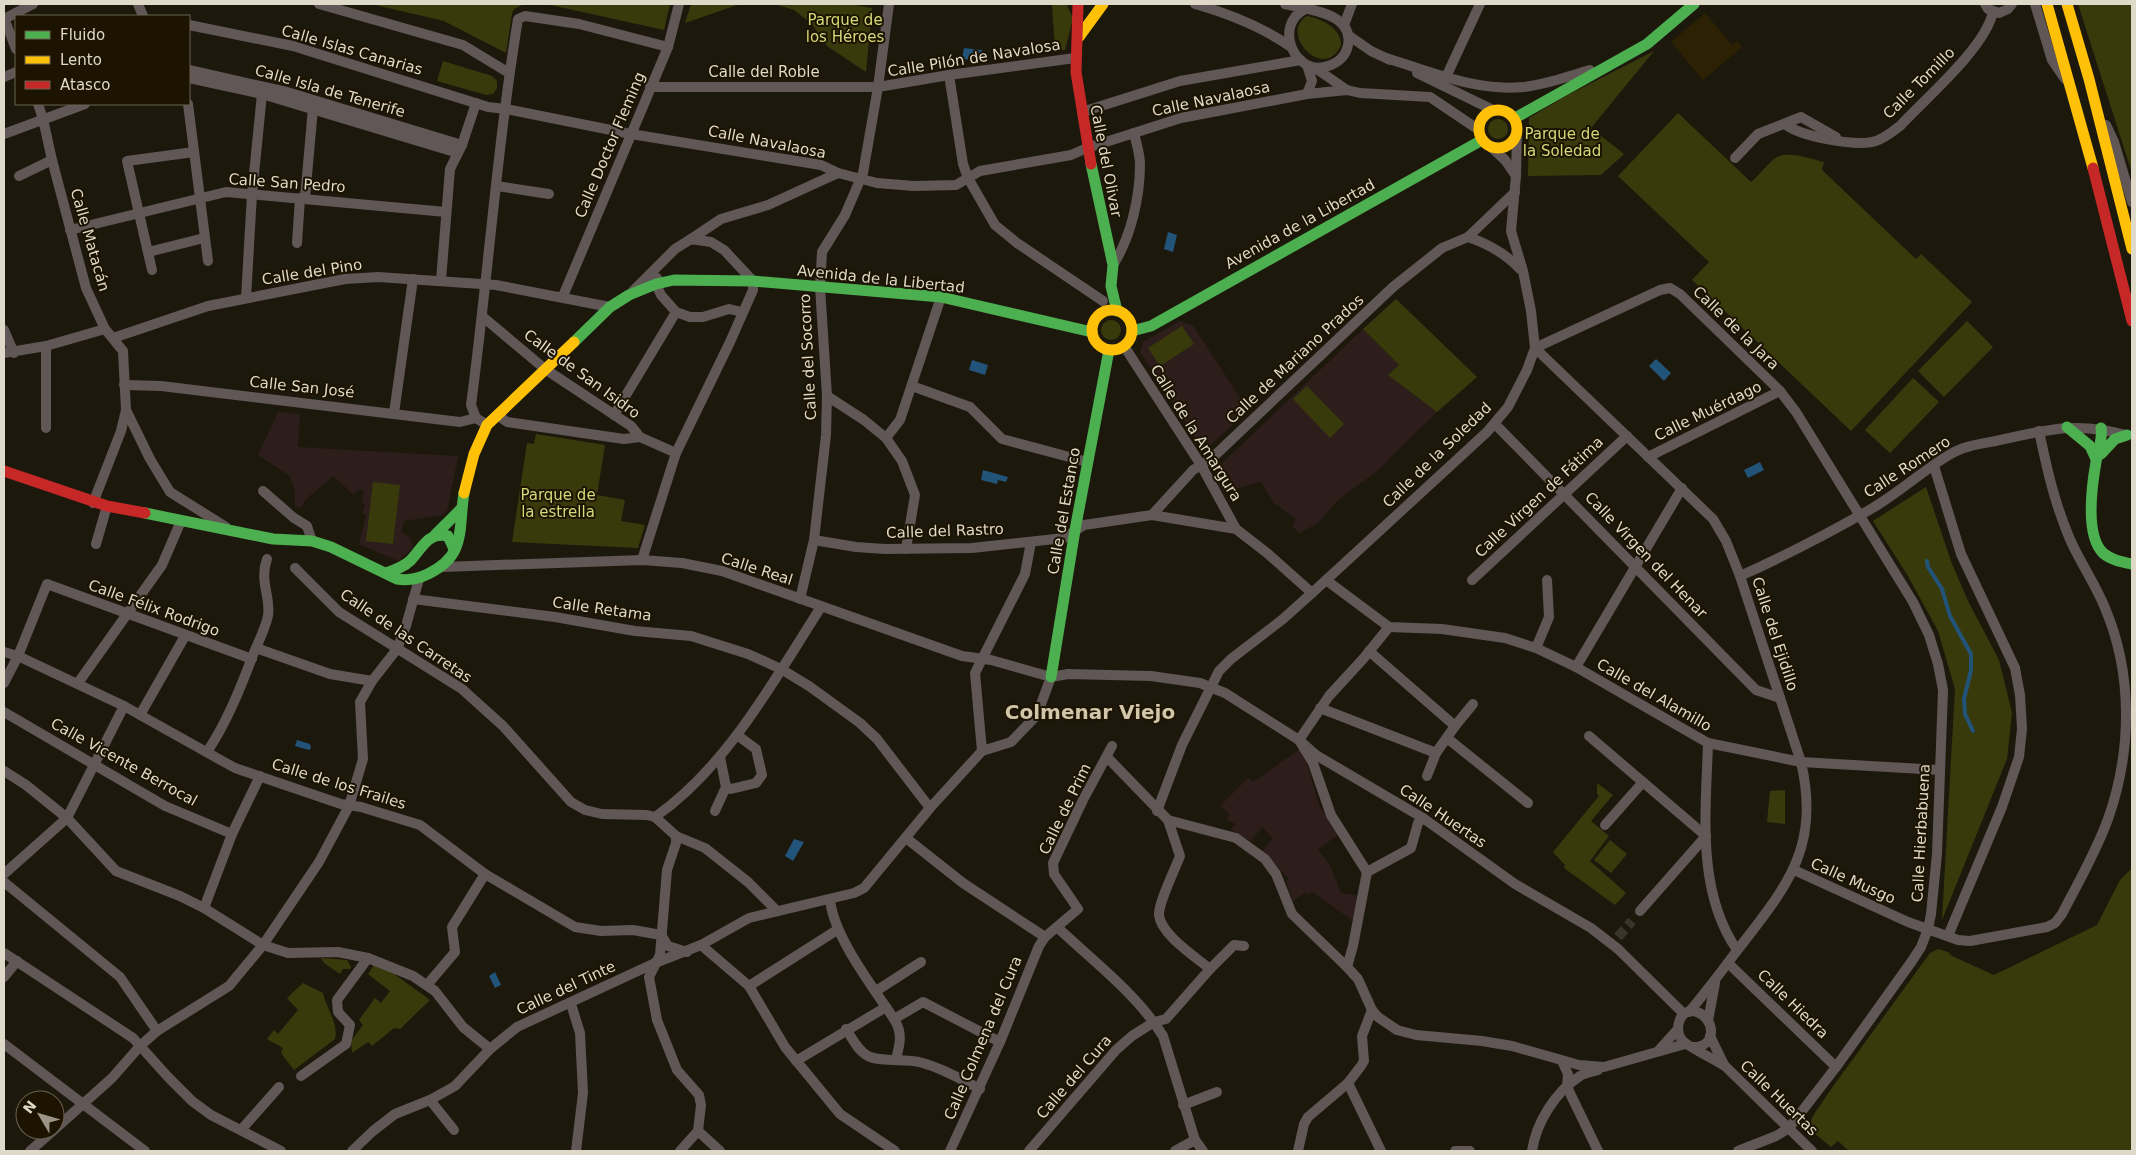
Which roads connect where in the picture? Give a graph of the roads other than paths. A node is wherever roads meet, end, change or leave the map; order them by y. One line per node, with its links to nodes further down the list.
1 (33, 4): 20 (street)
2 (318, 4): 33 (street)
3 (679, 4): 26 (street, Calle Doctor Fleming)
4 (889, 4): 39 (street, Calle del Socorro)
5 (1078, 4): 24 (street, Calle del Olivar)
6 (1084, 4): 7 (street)
7 (1102, 4): 24 (street)
8 (1195, 4): 27 (street)
9 (1285, 4): 18 (street)
10 (1352, 4): 22 (street)
11 (1480, 4): 35 (street)
12 (1694, 4): 31 (street)
13 (1985, 4): 19 (street)
14 (2012, 4): 19 (street)
15 (2035, 4): 37 (street)
16 (2047, 4): 37 (street)
17 (2067, 4): 43 (street)
18 (1305, 9): 22 (street); 27 (street)
19 (1993, 12): 60 (street, Calle Tomillo)
20 (4, 19): 25 (street)
21 (190, 25): 44 (street, Calle Islas Canarias)
22 (1344, 25): 23 (street)
23 (1348, 35): 29 (street); 30 (street)
24 (1076, 40): 28 (street, Calle del Olivar)
25 (15, 46)
26 (668, 47): 33 (street); 38 (street, Calle Doctor Fleming)
27 (1291, 47): 30 (street)
28 (1075, 58): 34 (street, Calle Pilón de Navalosa); 51 (street, Calle del Olivar)
29 (1386, 58): 35 (street); 50 (street)
30 (1308, 64): 40 (street); 42 (street); 51 (street)
31 (1608, 65): 35 (street); 52 (street)
32 (190, 70): 62 (street, Calle Isla de Tenerife)
33 (509, 73): 49 (street)
34 (949, 75): 39 (street, Calle Pilón de Navalosa); 69 (street)
35 (1446, 77)
36 (190, 78): 41 (street, Calle Isla de Tenerife)
37 (2069, 85): 110 (street)
38 (650, 87): 39 (street, Calle del Roble); 58 (street, Calle Doctor Fleming)
39 (878, 87): 70 (street, Calle del Socorro)
40 (1347, 90): 42 (street, Calle Navalaosa); 59 (street, Calle Navalaosa)
41 (262, 94): 48 (street, Calle Isla de Tenerife); 73 (street)
42 (1306, 94): 56 (street, Calle Navalaosa)
43 (2094, 101): 77 (street); 85 (street)
44 (476, 103): 49 (street, Calle Islas Canarias); 62 (street)
45 (38, 105): 53 (street, Calle Matacán)
46 (82, 105): 53 (street)
47 (188, 105): 63 (street)
48 (314, 108): 62 (street, Calle Isla de Tenerife); 76 (street)
49 (506, 108): 58 (street, Calle Navalaosa); 71 (street)
50 (1493, 110): 52 (street); 59 (street)
51 (1082, 112): 61 (street, Calle del Olivar)
52 (1515, 118): 55 (street)
53 (44, 119): 57 (street); 65 (street, Calle Matacán)
54 (1785, 124): 60 (street, Calle Tomillo); 60 (street, Calle Tomillo); 64 (street, Calle Tomillo)
55 (1518, 132): 59 (street); 68 (street)
56 (1134, 133): 61 (street, Calle Navalaosa); 89 (street)
57 (4, 134)
58 (631, 134): 66 (street, Calle Navalaosa); 100 (street, Calle Doctor Fleming)
59 (1484, 139): 68 (street); 113 (street, Avenida de la Libertad)
60 (1843, 141)
61 (1087, 148): 69 (street, Calle Navalaosa); 89 (street, Calle del Olivar)
62 (460, 149): 78 (street)
63 (194, 152): 75 (street); 79 (street)
64 (1735, 158)
65 (52, 160): 67 (street); 80 (street, Calle Matacán)
66 (838, 173): 70 (street, Calle Navalaosa); 83 (street, Avenida de la Libertad)
67 (18, 176)
68 (1516, 176): 72 (street)
69 (968, 178): 70 (street, Calle Navalaosa); 103 (street)
70 (860, 180): 98 (street, Calle del Socorro)
71 (497, 186): 74 (street); 95 (street)
72 (1515, 192): 81 (street, Calle de Mariano Prados); 91 (street)
73 (252, 194): 75 (street, Calle San Pedro); 76 (street, Calle San Pedro); 102 (street)
74 (549, 194)
75 (200, 198): 79 (street, Calle San Pedro); 82 (street)
76 (302, 198): 78 (street, Calle San Pedro); 84 (street)
77 (2132, 202)
78 (446, 212): 93 (street)
79 (139, 213): 80 (street, Calle San Pedro); 86 (street)
80 (70, 230): 111 (street, Calle Matacán)
81 (1468, 237): 91 (street); 145 (street, Calle de Mariano Prados)
82 (204, 238): 86 (street); 87 (street)
83 (691, 239): 88 (street, Avenida de la Libertad); 94 (street)
84 (297, 243)
85 (2132, 249)
86 (148, 252): 90 (street)
87 (208, 261)
88 (663, 262): 96 (street, Avenida de la Libertad); 99 (street, Avenida de la Libertad)
89 (1113, 265): 97 (street, Calle del Olivar)
90 (152, 270)
91 (1522, 271): 118 (street)
92 (413, 279): 93 (street, Calle del Pino); 102 (street, Calle del Pino); 127 (street)
93 (441, 280): 95 (street, Calle del Pino)
94 (753, 281): 96 (street, Avenida de la Libertad); 98 (street, Avenida de la Libertad); 107 (street)
95 (486, 284): 100 (street, Calle del Pino); 108 (street)
96 (656, 284): 99 (street, Avenida de la Libertad); 106 (street)
97 (1111, 286): 103 (street, Calle del Olivar); 105 (street, Calle del Olivar)
98 (820, 287): 101 (street, Avenida de la Libertad); 125 (street, Calle del Socorro)
99 (629, 295): 104 (street, Avenida de la Libertad)
100 (563, 296): 104 (street, Calle del Pino)
101 (941, 297): 114 (street, Avenida de la Libertad); 123 (street)
102 (246, 298): 115 (street, Calle del Pino)
103 (1103, 301): 109 (street, Calle del Olivar)
104 (610, 306): 121 (street, Avenida de la Libertad)
105 (1117, 311): 109 (street); 113 (street)
106 (676, 312): 107 (street); 129 (street)
107 (742, 312): 141 (street)
108 (483, 317): 121 (street, Calle de San Isidro); 130 (street)
109 (1098, 317): 114 (street)
110 (2132, 321)
111 (104, 329): 115 (street, Calle Matacán); 116 (street)
112 (4, 330): 120 (street)
113 (1132, 331): 117 (street)
114 (1092, 332): 119 (street)
115 (113, 338): 122 (street, Calle Matacán)
116 (46, 346): 120 (street); 134 (street)
117 (1124, 346): 119 (street); 145 (street, Calle de la Amargura)
118 (1536, 348): 124 (street, Calle de la Jara); 131 (street, Calle de la Soledad); 137 (street, Calle del Ejidillo)
119 (1109, 350): 144 (street, Calle del Estanco)
120 (9, 353)
121 (544, 369): 128 (street, Avenida de la Libertad); 129 (street, Calle de San Isidro)
122 (124, 385): 126 (street, Calle Matacán); 127 (street, Calle San José)
123 (912, 386): 140 (street); 144 (street)
124 (1780, 392): 142 (street, Calle Muérdago); 155 (street, Calle de la Jara)
125 (827, 396): 140 (street); 161 (street, Calle del Socorro)
126 (126, 410): 151 (street, Calle Matacán); 159 (street, Calle Matacán)
127 (394, 413): 130 (street, Calle San José)
128 (497, 415): 132 (street, Avenida de la Libertad); 139 (street)
129 (614, 415): 139 (street, Calle de San Isidro)
130 (476, 418): 132 (street)
131 (1495, 424): 150 (street, Calle Virgen del Henar); 177 (street, Calle de la Soledad)
132 (487, 425): 153 (street, Avenida de la Libertad)
133 (2067, 427): 135 (street, Calle Romero); 136 (street, Calle Romero); 143 (street)
134 (46, 428)
135 (2101, 428): 138 (street, Calle Romero); 143 (street)
136 (2039, 431): 146 (street, Calle Romero); 255 (street, Calle Musgo)
137 (1627, 436): 142 (street, Calle del Ejidillo); 150 (street, Calle Virgen de Fátima)
138 (2130, 436): 143 (street)
139 (640, 437): 141 (street)
140 (886, 438): 166 (street)
141 (676, 453): 169 (street)
142 (1648, 457): 148 (street, Calle del Ejidillo)
143 (2096, 459): 170 (street)
144 (1088, 462): 158 (street, Calle del Estanco)
145 (1201, 464): 154 (street, Calle de Mariano Prados); 157 (street, Calle de la Amargura)
146 (1934, 466): 155 (street, Calle Romero); 255 (street)
147 (4, 471): 151 (street)
148 (1682, 488): 171 (street); 175 (street, Calle del Ejidillo)
149 (263, 491): 162 (street)
150 (1564, 494): 171 (street, Calle Virgen del Henar); 178 (street, Calle Virgen de Fátima)
151 (93, 503): 152 (street)
152 (107, 506): 156 (street); 164 (street)
153 (461, 509): 160 (street); 165 (street, Avenida de la Libertad)
154 (1152, 515): 157 (street, Calle del Rastro); 158 (street, Calle del Rastro)
155 (1860, 515): 175 (street, Calle Romero); 223 (street, Calle Hierbabuena)
156 (181, 520): 159 (street); 184 (street)
157 (1236, 529): 180 (street, Calle de la Amargura)
158 (1075, 530): 163 (street, Calle del Rastro); 197 (street, Calle del Estanco)
159 (233, 531): 162 (street)
160 (435, 535): 165 (street); 167 (street)
161 (814, 540): 166 (street, Calle del Rastro); 182 (street, Calle del Socorro)
162 (312, 541): 174 (street)
163 (1031, 542): 166 (street, Calle del Rastro); 193 (street)
164 (96, 544)
165 (454, 549): 173 (street)
166 (906, 549)
167 (416, 555): 173 (street); 174 (street)
168 (267, 559): 187 (street)
169 (642, 560): 173 (street, Calle Real); 182 (street, Calle Real)
170 (2130, 562)
171 (1637, 567): 195 (street); 202 (street, Calle Virgen del Henar)
172 (294, 568): 189 (street, Calle de las Carretas)
173 (438, 569): 176 (street)
174 (386, 573): 176 (street)
175 (1740, 576): 202 (street, Calle del Ejidillo)
176 (419, 579): 181 (street)
177 (1326, 580): 180 (street, Calle de la Soledad); 185 (street)
178 (1472, 580)
179 (1547, 580): 188 (street)
180 (1312, 593): 201 (street, Calle de la Soledad)
181 (413, 599): 189 (street); 196 (street, Calle Retama)
182 (800, 599): 183 (street, Calle Real)
183 (821, 607): 193 (street, Calle Real); 196 (street)
184 (128, 613): 186 (street, Calle Félix Rodrigo); 192 (street, Calle Félix Rodrigo); 200 (street)
185 (1389, 627): 188 (street, Calle del Alamillo); 190 (street)
186 (185, 636): 194 (street, Calle Félix Rodrigo); 207 (street)
187 (256, 648): 194 (street); 198 (street)
188 (1536, 648): 195 (street, Calle del Alamillo)
189 (397, 649): 198 (street); 233 (street, Calle de las Carretas)
190 (1370, 651): 205 (street); 208 (street)
191 (4, 652): 192 (street, Calle de los Frailes)
192 (18, 656): 199 (street); 200 (street, Calle de los Frailes)
193 (981, 658): 197 (street, Calle Real); 215 (street)
194 (252, 659): 216 (street)
195 (1576, 668): 213 (street, Calle del Alamillo)
196 (781, 669): 209 (street); 230 (street, Calle Retama)
197 (1051, 677): 201 (street, Calle Huertas); 215 (street)
198 (372, 681): 229 (street)
199 (4, 683)
200 (78, 683): 204 (street, Calle de los Frailes)
201 (1211, 686): 212 (street, Calle Huertas); 232 (street, Calle de la Soledad)
202 (1780, 698): 220 (street, Calle del Ejidillo)
203 (1473, 704): 208 (street)
204 (124, 706): 207 (street, Calle de los Frailes); 221 (street)
205 (1320, 708): 212 (street); 217 (street)
206 (4, 712): 221 (street, Calle Vicente Berrocal)
207 (140, 714): 216 (street, Calle de los Frailes)
208 (1455, 726): 211 (street)
209 (737, 735): 218 (street); 227 (street)
210 (1589, 736): 226 (street)
211 (1447, 738): 217 (street); 228 (street)
212 (1299, 740): 235 (street, Calle Huertas); 243 (street)
213 (1708, 743): 220 (street, Calle del Alamillo); 240 (street)
214 (1112, 746): 219 (street, Calle de Prim)
215 (982, 751): 230 (street, Calle del Tinte)
216 (207, 752): 224 (street, Calle de los Frailes)
217 (1436, 752): 225 (street)
218 (720, 757): 227 (street); 233 (street)
219 (1108, 757): 232 (street); 251 (street, Calle de Prim)
220 (1800, 762): 223 (street, Calle del Alamillo); 242 (street, Calle del Ejidillo)
221 (95, 766): 234 (street); 238 (street, Calle Vicente Berrocal)
222 (4, 770): 234 (street)
223 (1940, 770): 252 (street, Calle Hierbabuena)
224 (260, 776): 229 (street, Calle de los Frailes); 238 (street)
225 (1427, 776)
226 (1642, 782): 237 (street); 240 (street)
227 (726, 787): 231 (street)
228 (1528, 804)
229 (349, 806): 245 (street, Calle de los Frailes); 257 (street)
230 (930, 808): 241 (street, Calle del Tinte)
231 (715, 811)
232 (1157, 811): 236 (street)
233 (651, 816): 239 (street)
234 (67, 818): 244 (street); 248 (street)
235 (1423, 818): 243 (street); 278 (street, Calle Huertas)
236 (1168, 820): 268 (street); 269 (street)
237 (1606, 825)
238 (232, 834): 248 (street)
239 (676, 836): 249 (street); 254 (street)
240 (1706, 836): 250 (street); 260 (street)
241 (906, 838): 247 (street, Calle del Tinte); 256 (street)
242 (1794, 870): 252 (street, Calle Musgo); 260 (street, Calle del Ejidillo)
243 (1367, 872): 268 (street)
244 (4, 874)
245 (485, 874): 254 (street, Calle de los Frailes); 272 (street)
246 (4, 882): 284 (street)
247 (830, 899): 249 (street, Calle del Tinte); 253 (street)
248 (204, 908): 257 (street)
249 (776, 910): 258 (street, Calle del Tinte)
250 (1640, 911)
251 (1058, 927): 256 (street); 281 (street)
252 (1928, 929): 255 (street, Calle Musgo); 296 (street, Calle Hierbabuena)
253 (837, 930): 273 (street); 274 (street)
254 (661, 935): 261 (street); 267 (street)
255 (1948, 936)
256 (1045, 937): 286 (street, Calle Colmena del Cura)
257 (263, 945): 263 (street); 284 (street)
258 (701, 945): 261 (street, Calle del Tinte); 273 (street)
259 (1244, 946): 269 (street, Calle del Cura)
260 (1737, 950): 266 (street, Calle del Ejidillo)
261 (687, 952): 267 (street, Calle del Tinte)
262 (4, 953): 264 (street)
263 (368, 958): 272 (street); 298 (street)
264 (17, 961): 270 (street); 288 (street)
265 (921, 962): 274 (street)
266 (1728, 963): 271 (street, Calle del Ejidillo); 296 (street, Calle Hiedra)
267 (655, 964): 275 (street, Calle del Tinte); 311 (street)
268 (1347, 966): 277 (street)
269 (1210, 969): 281 (street, Calle del Cura)
270 (4, 978)
271 (1716, 980): 278 (street, Calle del Ejidillo); 280 (street, Calle del Ejidillo)
272 (427, 985): 290 (street)
273 (749, 986): 293 (street)
274 (876, 991): 276 (street)
275 (571, 1004): 290 (street, Calle del Tinte); 319 (street)
276 (886, 1007): 279 (street); 282 (street)
277 (1372, 1010): 294 (street); 299 (street)
278 (1686, 1013): 280 (street); 283 (street)
279 (894, 1019): 286 (street); 292 (street)
280 (1708, 1021): 285 (street)
281 (1154, 1022): 306 (street); 324 (street, Calle del Cura)
282 (846, 1029): 292 (street); 293 (street)
283 (1677, 1030): 289 (street); 291 (street)
284 (157, 1031): 288 (street)
285 (1710, 1036): 289 (street); 295 (street, Calle Huertas)
286 (1000, 1042): 302 (street, Calle Colmena del Cura)
287 (4, 1044): 305 (street)
288 (140, 1046): 305 (street); 309 (street)
289 (1689, 1046): 291 (street); 295 (street, Calle Huertas)
290 (490, 1050): 304 (street, Calle del Tinte)
291 (1658, 1051): 297 (street)
292 (896, 1059): 302 (street)
293 (796, 1061): 322 (street)
294 (1562, 1061): 297 (street); 300 (street)
295 (1725, 1066): 308 (street, Calle Huertas)
296 (1836, 1067): 308 (street, Calle Hierbabuena)
297 (1604, 1068): 300 (street)
298 (301, 1076)
299 (1348, 1083): 327 (street); 328 (street)
300 (1567, 1086): 331 (street); 332 (street)
301 (279, 1087): 309 (street)
302 (980, 1089): 323 (street, Calle Colmena del Cura)
303 (1217, 1092): 306 (street)
304 (430, 1100): 310 (street); 314 (street, Calle del Tinte)
305 (84, 1104): 307 (street); 316 (street)
306 (1183, 1105): 313 (street)
307 (65, 1121)
308 (1789, 1128): 333 (street); 334 (street, Calle Huertas)
309 (241, 1130): 317 (street)
310 (454, 1130)
311 (698, 1131): 320 (street); 321 (street)
312 (44, 1140): 315 (street)
313 (1195, 1140): 325 (street); 326 (street)
314 (355, 1148): 318 (street)
315 (31, 1151)
316 (144, 1151)
317 (281, 1151)
318 (369, 1151)
319 (576, 1151)
320 (680, 1151)
321 (720, 1151)
322 (895, 1151)
323 (950, 1151)
324 (1029, 1151)
325 (1175, 1151)
326 (1204, 1151)
327 (1298, 1151)
328 (1381, 1151)
329 (1455, 1151): 330 (street)
330 (1470, 1151)
331 (1532, 1151)
332 (1598, 1151)
333 (1738, 1151)
334 (1812, 1151)

